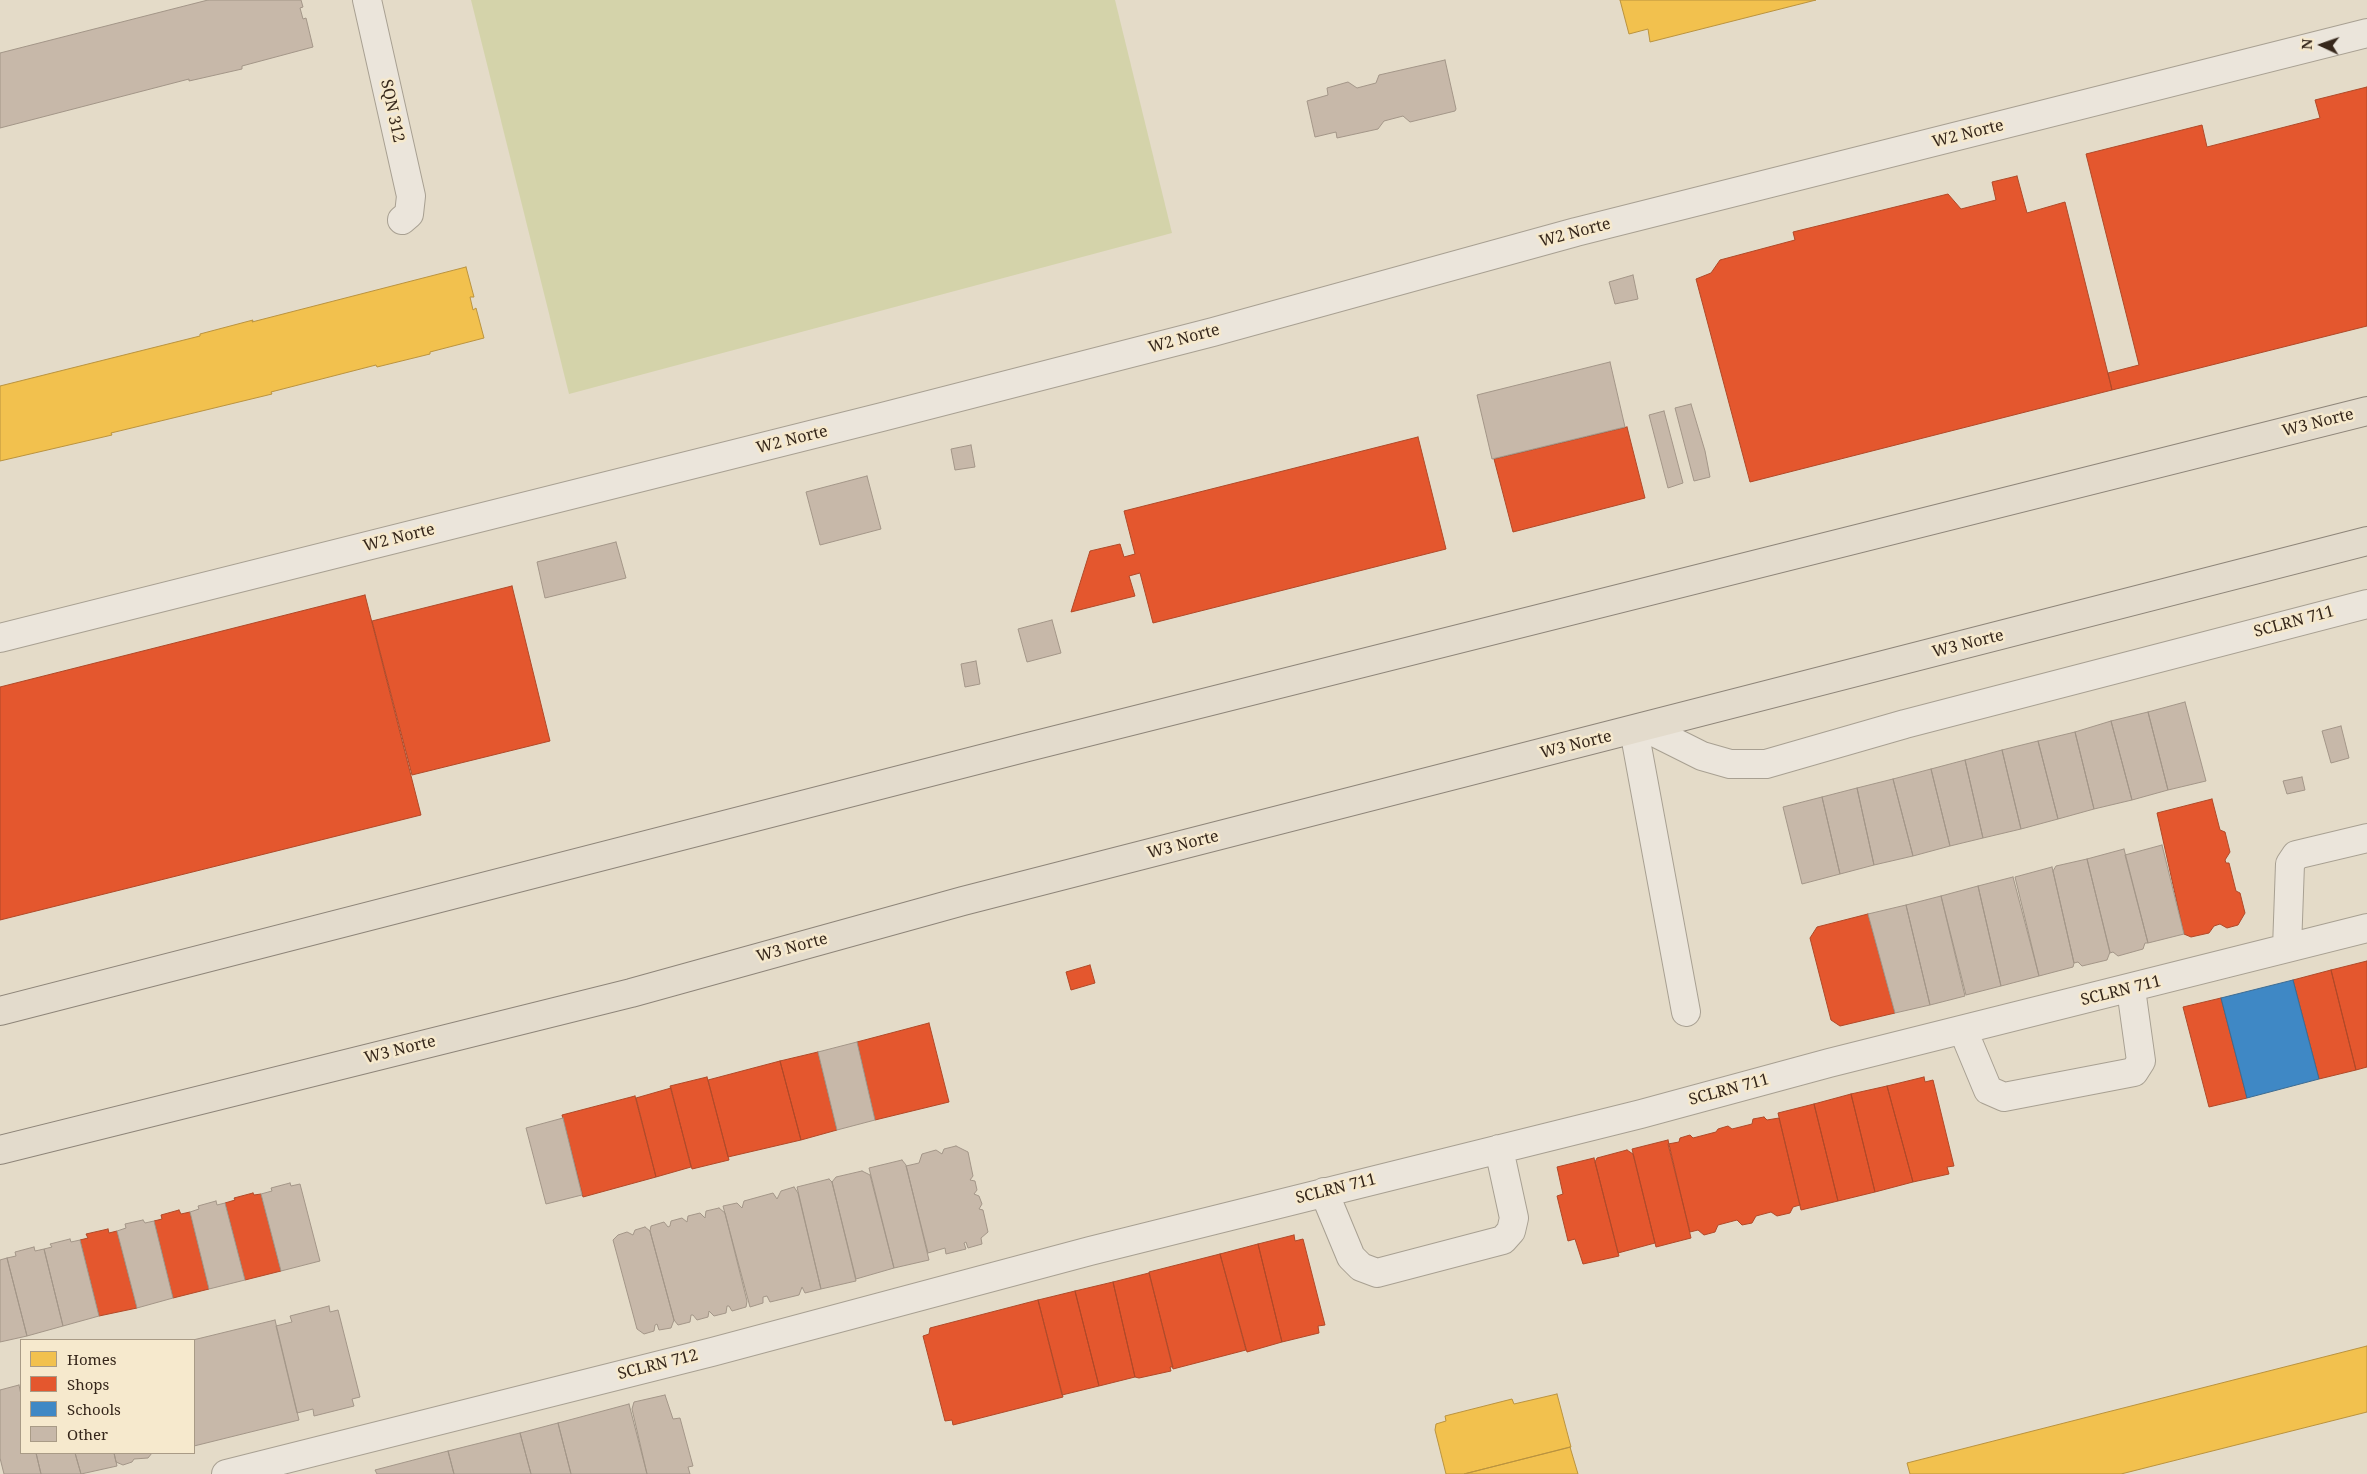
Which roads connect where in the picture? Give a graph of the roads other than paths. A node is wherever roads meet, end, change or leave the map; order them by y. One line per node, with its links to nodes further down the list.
1 (368, 0): 3 (street, SQN 312)
2 (2367, 34): 7 (street, W2 Norte)
3 (402, 220)
4 (2367, 411): 13 (main road, W3 Norte)
5 (2367, 541): 8 (main road, W3 Norte)
6 (2367, 604): 8 (street, SCLRN 711)
7 (0, 638)
8 (1639, 729): 14 (street); 17 (main road, W3 Norte)
9 (2367, 838): 11 (street)
10 (2367, 928): 11 (street, SCLRN 711)
11 (2287, 948): 12 (street, SCLRN 711)
12 (2131, 988): 15 (street, SCLRN 711); 15 (street)
13 (0, 1011)
14 (1686, 1012)
15 (1963, 1030): 16 (street, SCLRN 711)
16 (1499, 1149): 18 (street, SCLRN 711); 18 (street)
17 (0, 1150)
18 (1324, 1192): 19 (street, SCLRN 711)
19 (1090, 1250): 20 (street, SCLRN 712)
20 (238, 1472)

